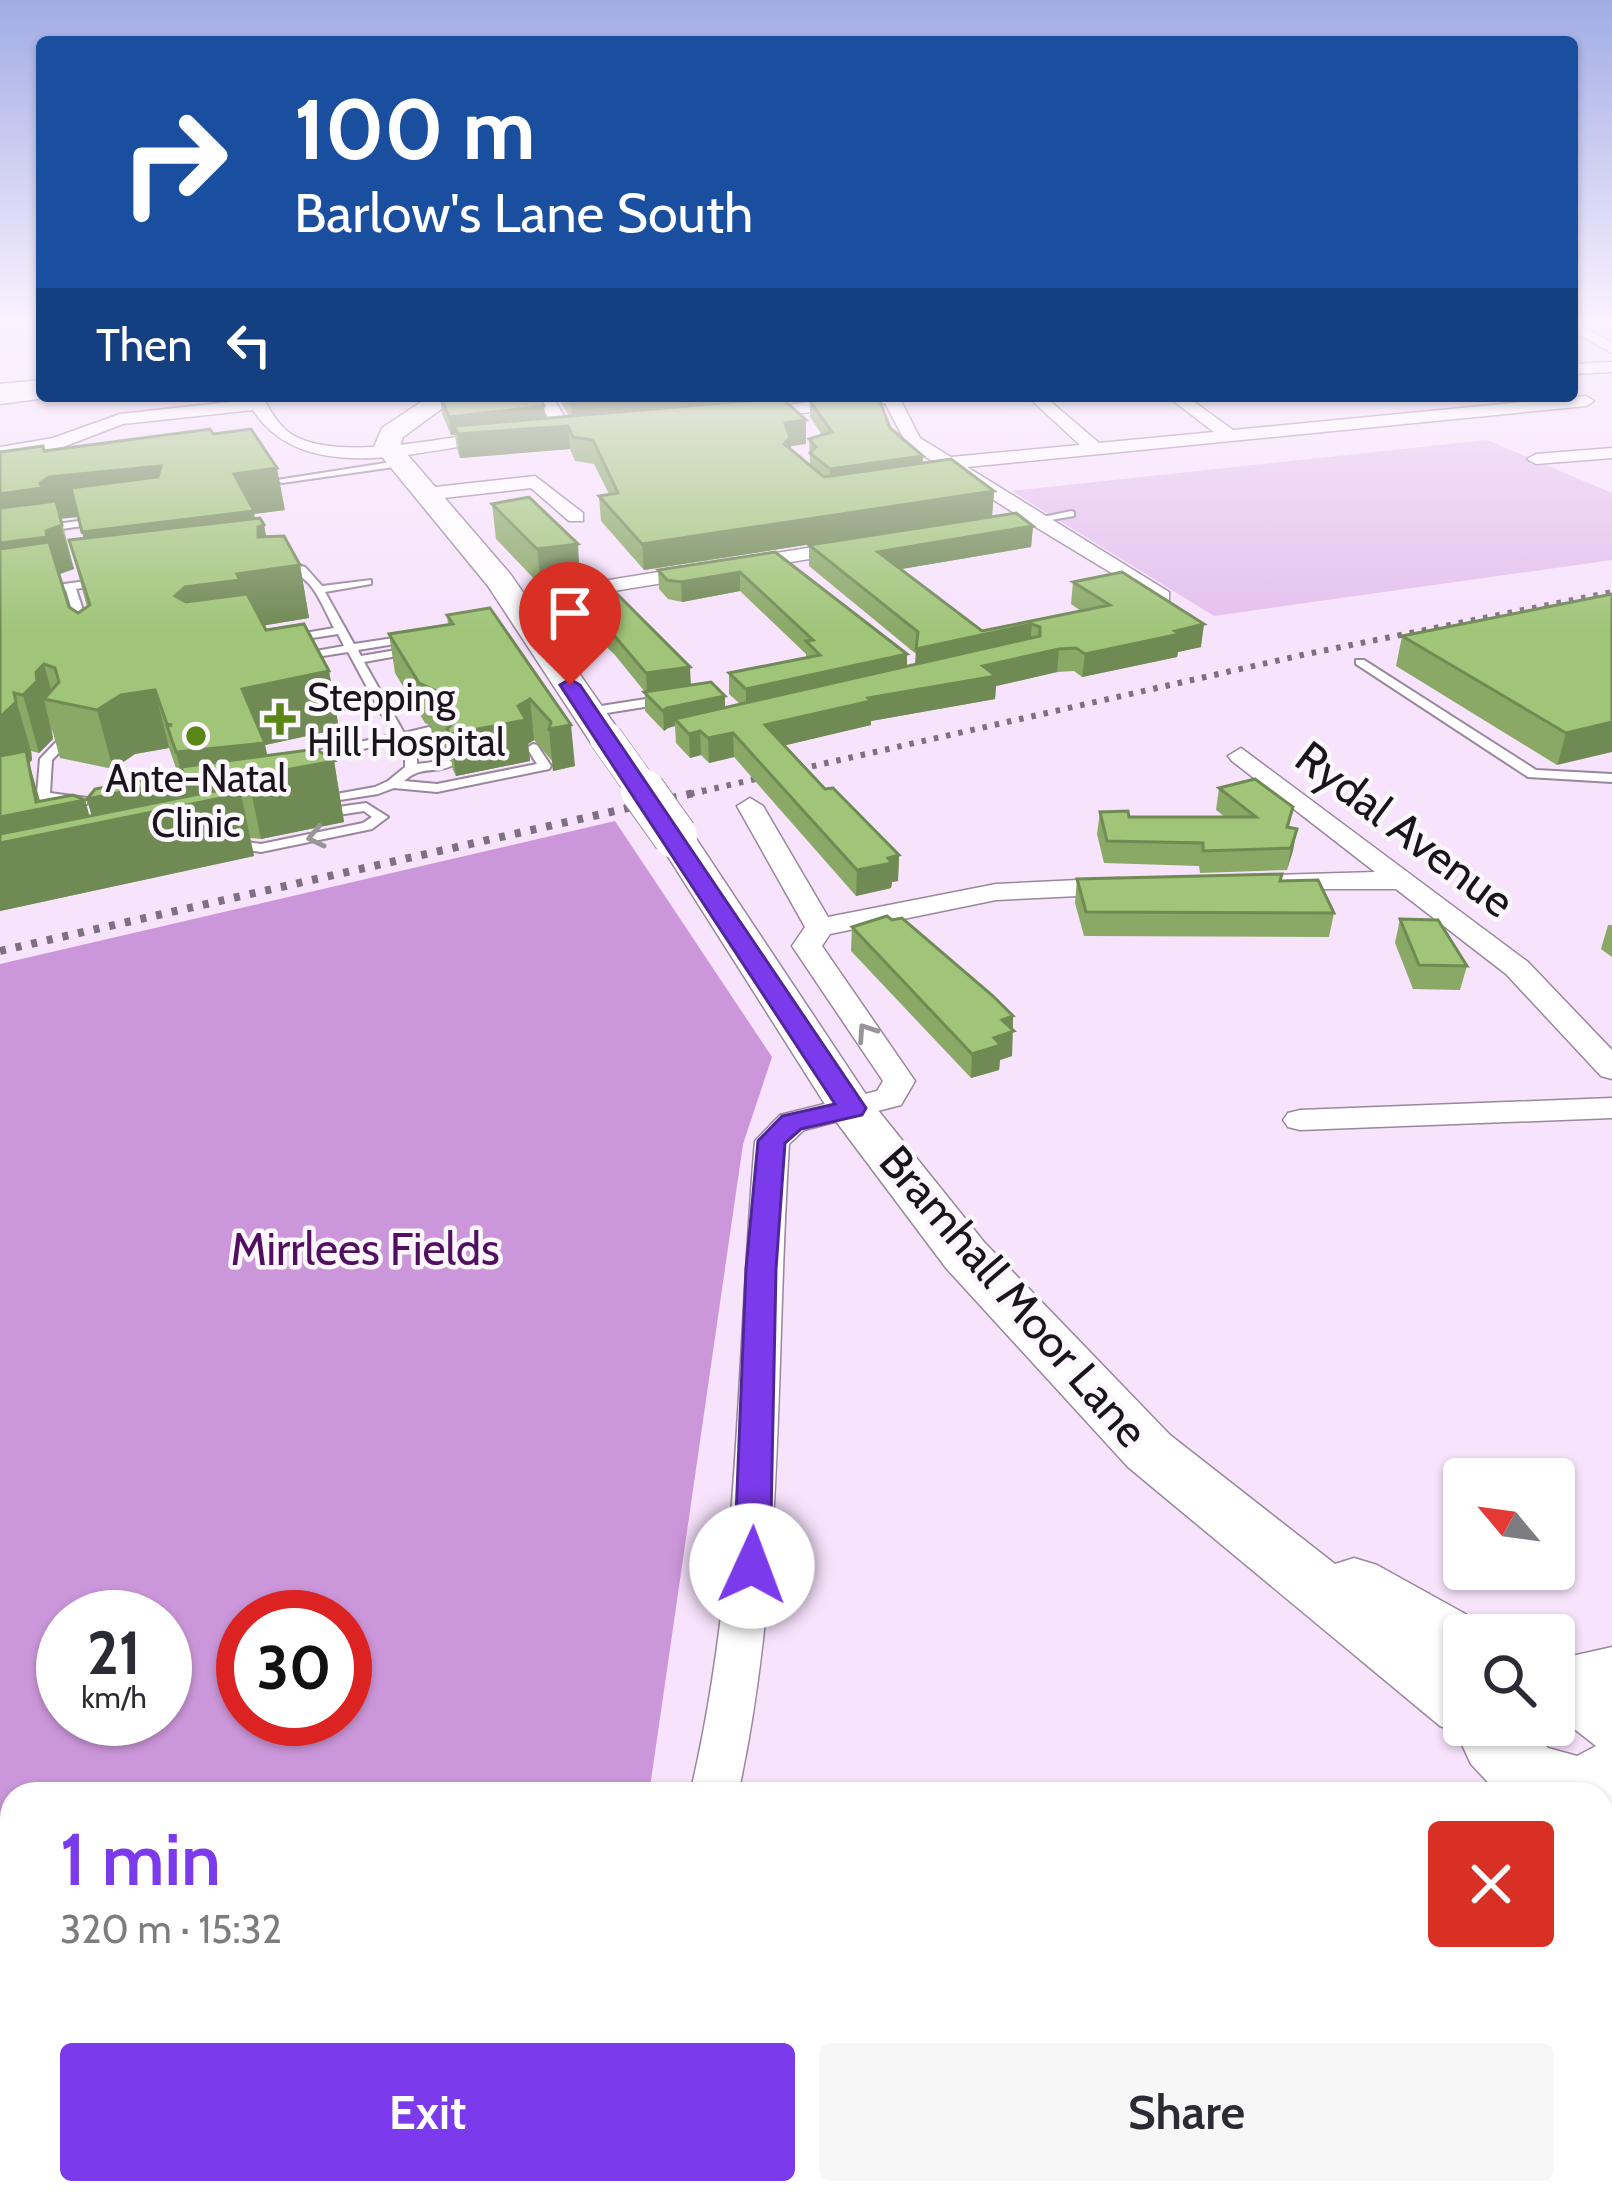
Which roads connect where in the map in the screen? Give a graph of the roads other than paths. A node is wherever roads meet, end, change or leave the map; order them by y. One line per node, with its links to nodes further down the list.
1 (105, 425): 17 (street)
2 (274, 425): 19 (street)
3 (403, 425): 19 (street)
4 (432, 425): 15 (street)
5 (545, 425): 13 (street)
6 (799, 425): 11 (street)
7 (907, 425): 21 (street)
8 (1067, 425): 16 (street)
9 (1216, 425): 14 (street)
10 (1311, 425): 14 (street)
11 (802, 428)
12 (586, 429): 13 (street)
13 (545, 432): 15 (street)
14 (1226, 432): 16 (street)
15 (436, 442): 19 (street)
16 (1092, 446): 21 (street)
17 (0, 452)
18 (1612, 453): 20 (street)
19 (392, 455): 22 (lane); 23 (street, Bramhall Moor Lane)
20 (1535, 458)
21 (947, 470): 27 (street)
22 (282, 480)
23 (426, 494): 25 (street); 43 (street, Bramhall Moor Lane)
24 (1071, 514): 27 (lane)
25 (576, 517)
26 (117, 518): 30 (lane)
27 (1040, 519): 28 (street); 42 (street)
28 (968, 530)
29 (74, 534): 31 (lane)
30 (0, 535)
31 (0, 544)
32 (874, 544): 43 (street)
33 (267, 561): 38 (lane)
34 (83, 568): 39 (lane)
35 (113, 580): 40 (lane)
36 (294, 581): 38 (lane)
37 (367, 582): 38 (lane)
38 (316, 584): 44 (lane)
39 (0, 586)
40 (70, 586): 41 (lane); 45 (lane)
41 (0, 596)
42 (1178, 608)
43 (518, 621): 52 (street, Bramhall Moor Lane)
44 (342, 630): 46 (lane); 48 (lane)
45 (88, 642)
46 (273, 642)
47 (420, 643): 48 (lane)
48 (354, 654): 49 (lane); 55 (lane)
49 (310, 656)
50 (1360, 662): 60 (lane)
51 (674, 699): 52 (lane)
52 (597, 725): 73 (street, Bramhall Moor Lane, bridge)
53 (62, 730): 62 (lane)
54 (429, 730): 55 (lane)
55 (400, 736): 59 (lane); 61 (lane)
56 (533, 748): 61 (lane)
57 (1241, 756): 68 (street, Rydal Avenue)
58 (448, 764): 59 (lane)
59 (411, 767): 61 (lane)
60 (1612, 778)
61 (393, 784)
62 (43, 796): 63 (lane); 66 (lane)
63 (0, 803)
64 (750, 806): 71 (street)
65 (338, 812): 67 (lane, one-way to 67)
66 (88, 815)
67 (204, 848)
68 (1403, 880): 69 (street); 72 (street, Rydal Avenue)
69 (1242, 883)
70 (1150, 885): 71 (street)
71 (820, 927): 73 (street, one-way to 71)
72 (1612, 1069)
73 (852, 1108): 76 (street, Bramhall Moor Lane); 84 (street)
74 (1612, 1108): 75 (street)
75 (1300, 1120)
76 (1205, 1496): 77 (street, Bramhall Moor Lane); 80 (street, Bramhall Moor Lane)
77 (1443, 1634)
78 (1612, 1667): 79 (street)
79 (1575, 1675)
80 (1443, 1688)
81 (1575, 1691): 83 (street)
82 (1499, 1746): 83 (street)
83 (1591, 1774)
84 (717, 1782)

